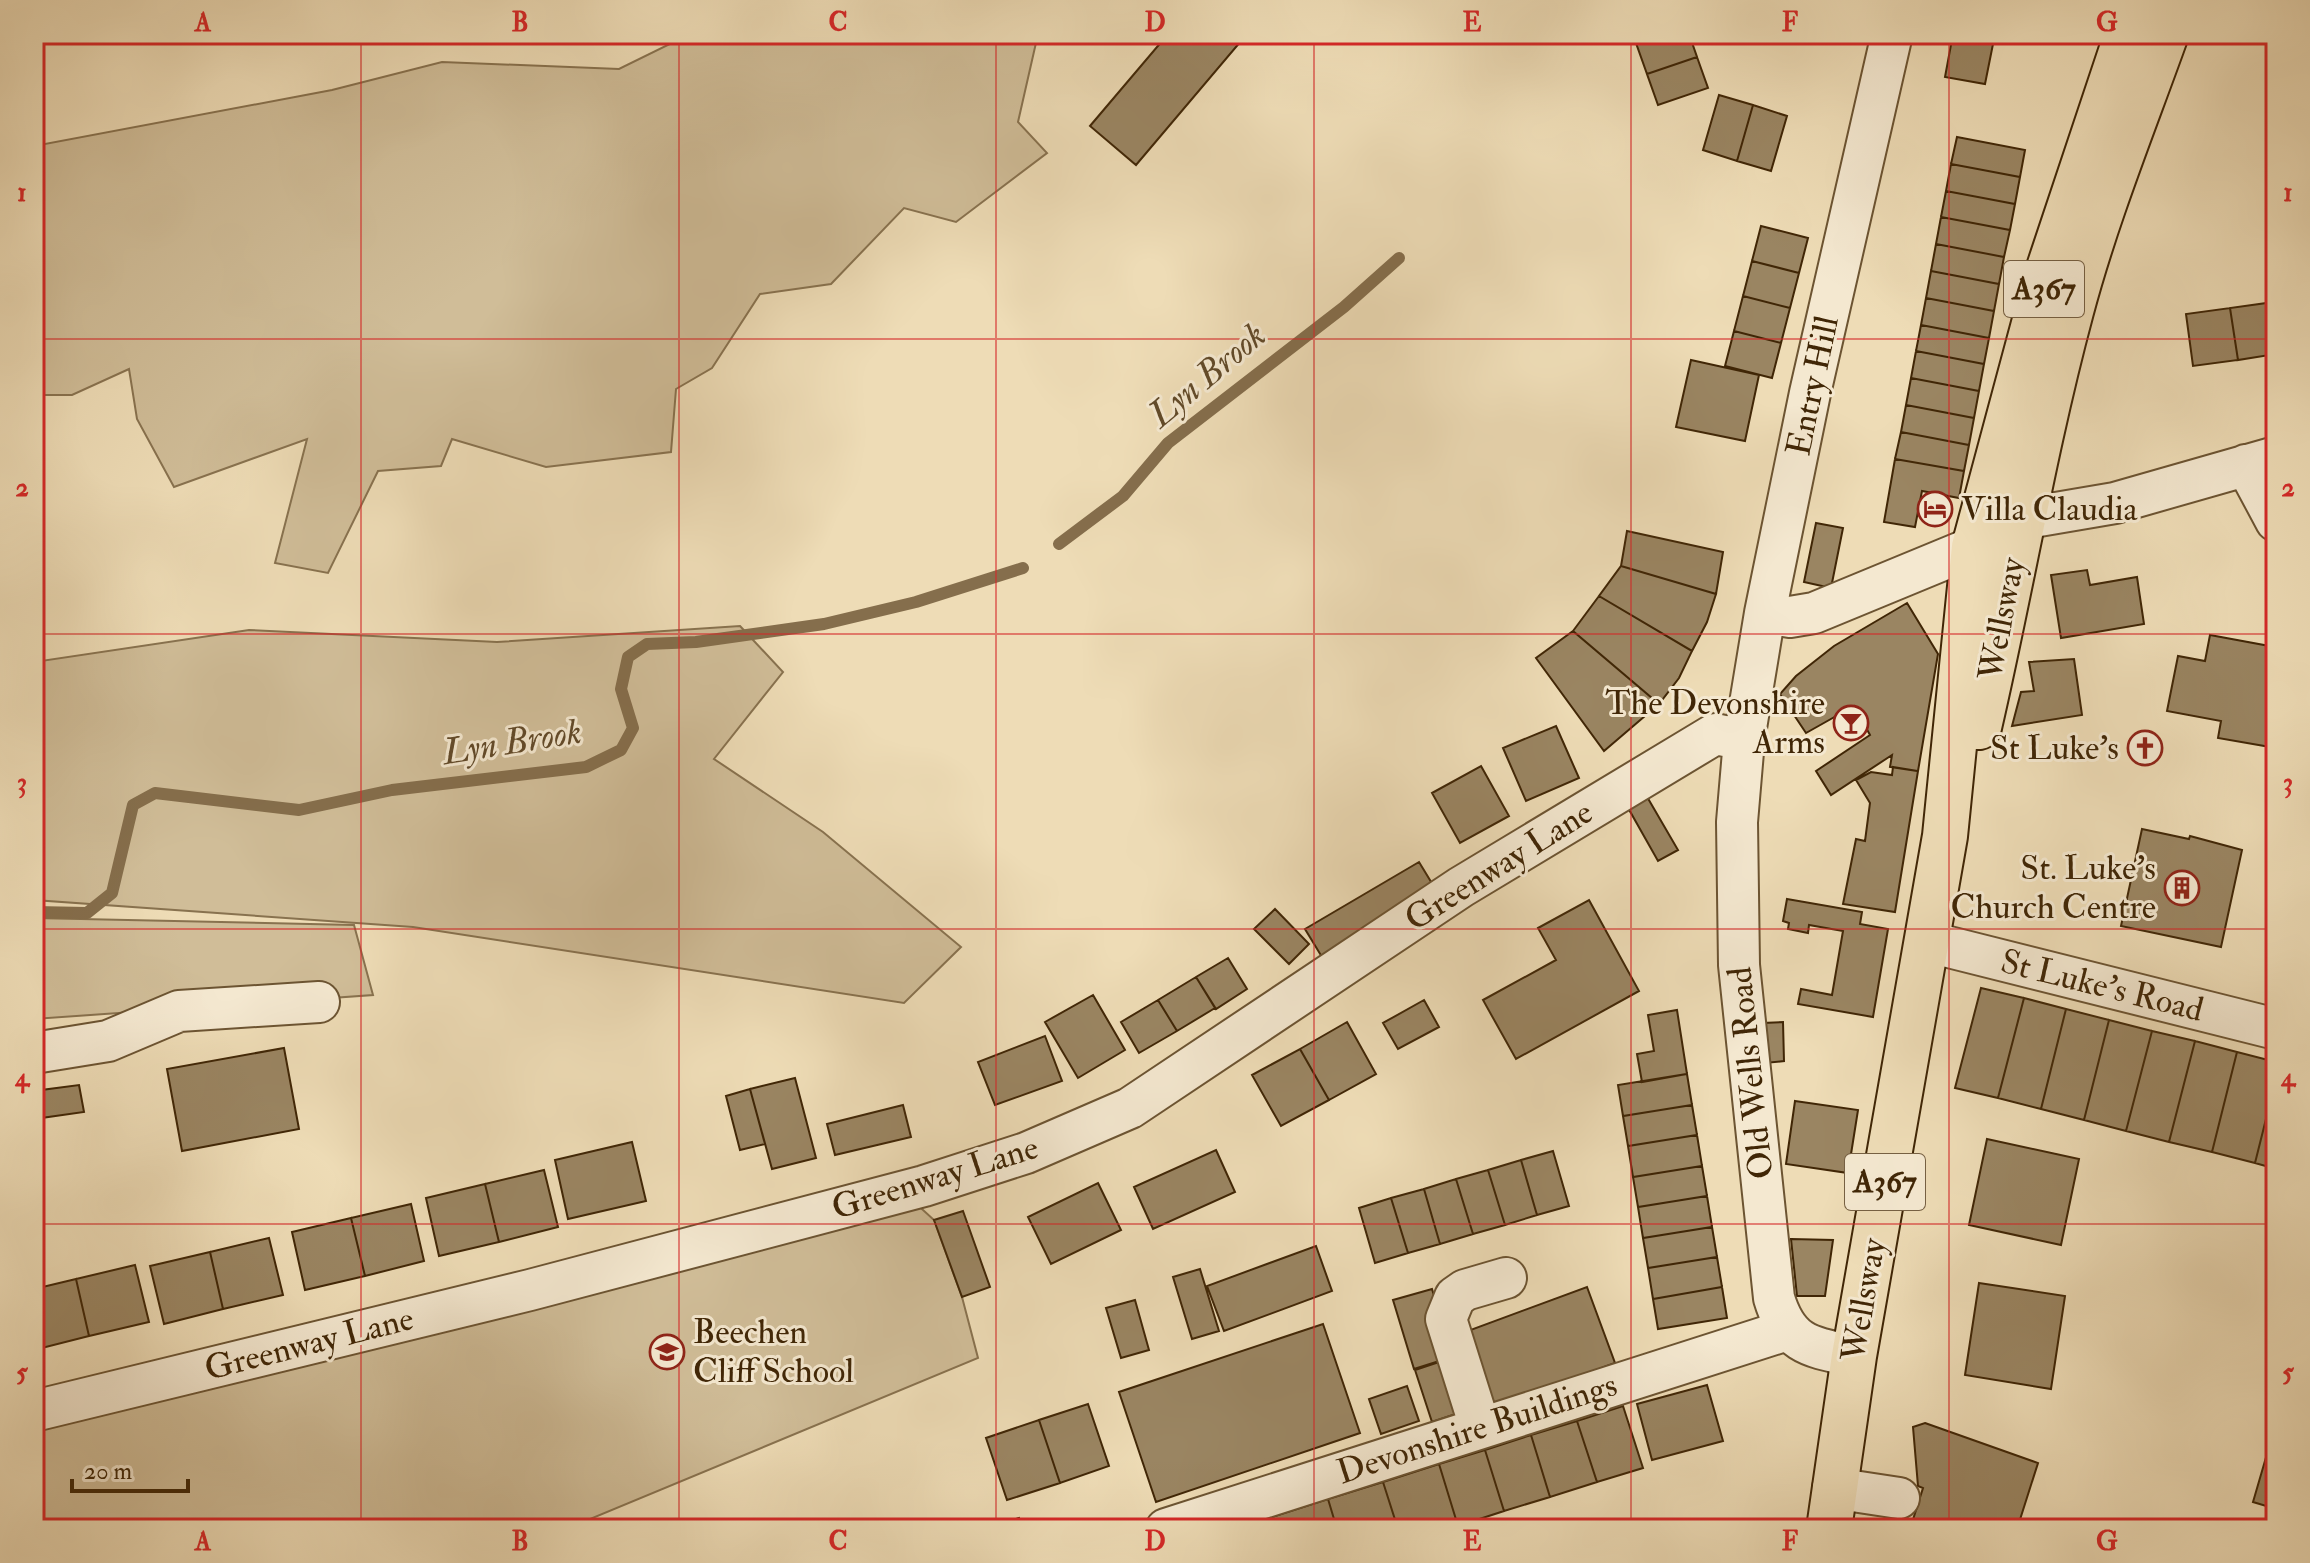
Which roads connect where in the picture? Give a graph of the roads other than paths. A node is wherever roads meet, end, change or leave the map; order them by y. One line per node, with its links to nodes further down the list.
1 (1892, 34): 8 (street, Entry Hill)
2 (2127, 34): 7 (main road, Wellsway / A367)
3 (2166, 34): 5 (main road, Wellsway / A367)
4 (2261, 461): 5 (street); 6 (street)
5 (2021, 519): 7 (main road); 10 (main road, Wellsway / A367)
6 (2276, 521)
7 (1974, 547): 8 (street); 10 (main road, Wellsway / A367)
8 (1765, 613): 9 (street, Entry Hill)
9 (1744, 740): 16 (street, Old Wells Road); 18 (street, Greenway Lane)
10 (1945, 836): 11 (main road, Wellsway / A367)
11 (1929, 942): 13 (street, St Luke's Road); 17 (main road, Wellsway / A367)
12 (319, 1002): 14 (street)
13 (2276, 1029)
14 (34, 1053)
15 (1506, 1278): 19 (street)
16 (1787, 1330): 17 (street); 19 (street, Devonshire Buildings)
17 (1854, 1356): 21 (main road, Wellsway / A367)
18 (34, 1411)
19 (1480, 1427): 22 (street, Devonshire Buildings)
20 (1899, 1498): 21 (street)
21 (1831, 1509)
22 (1166, 1529)

